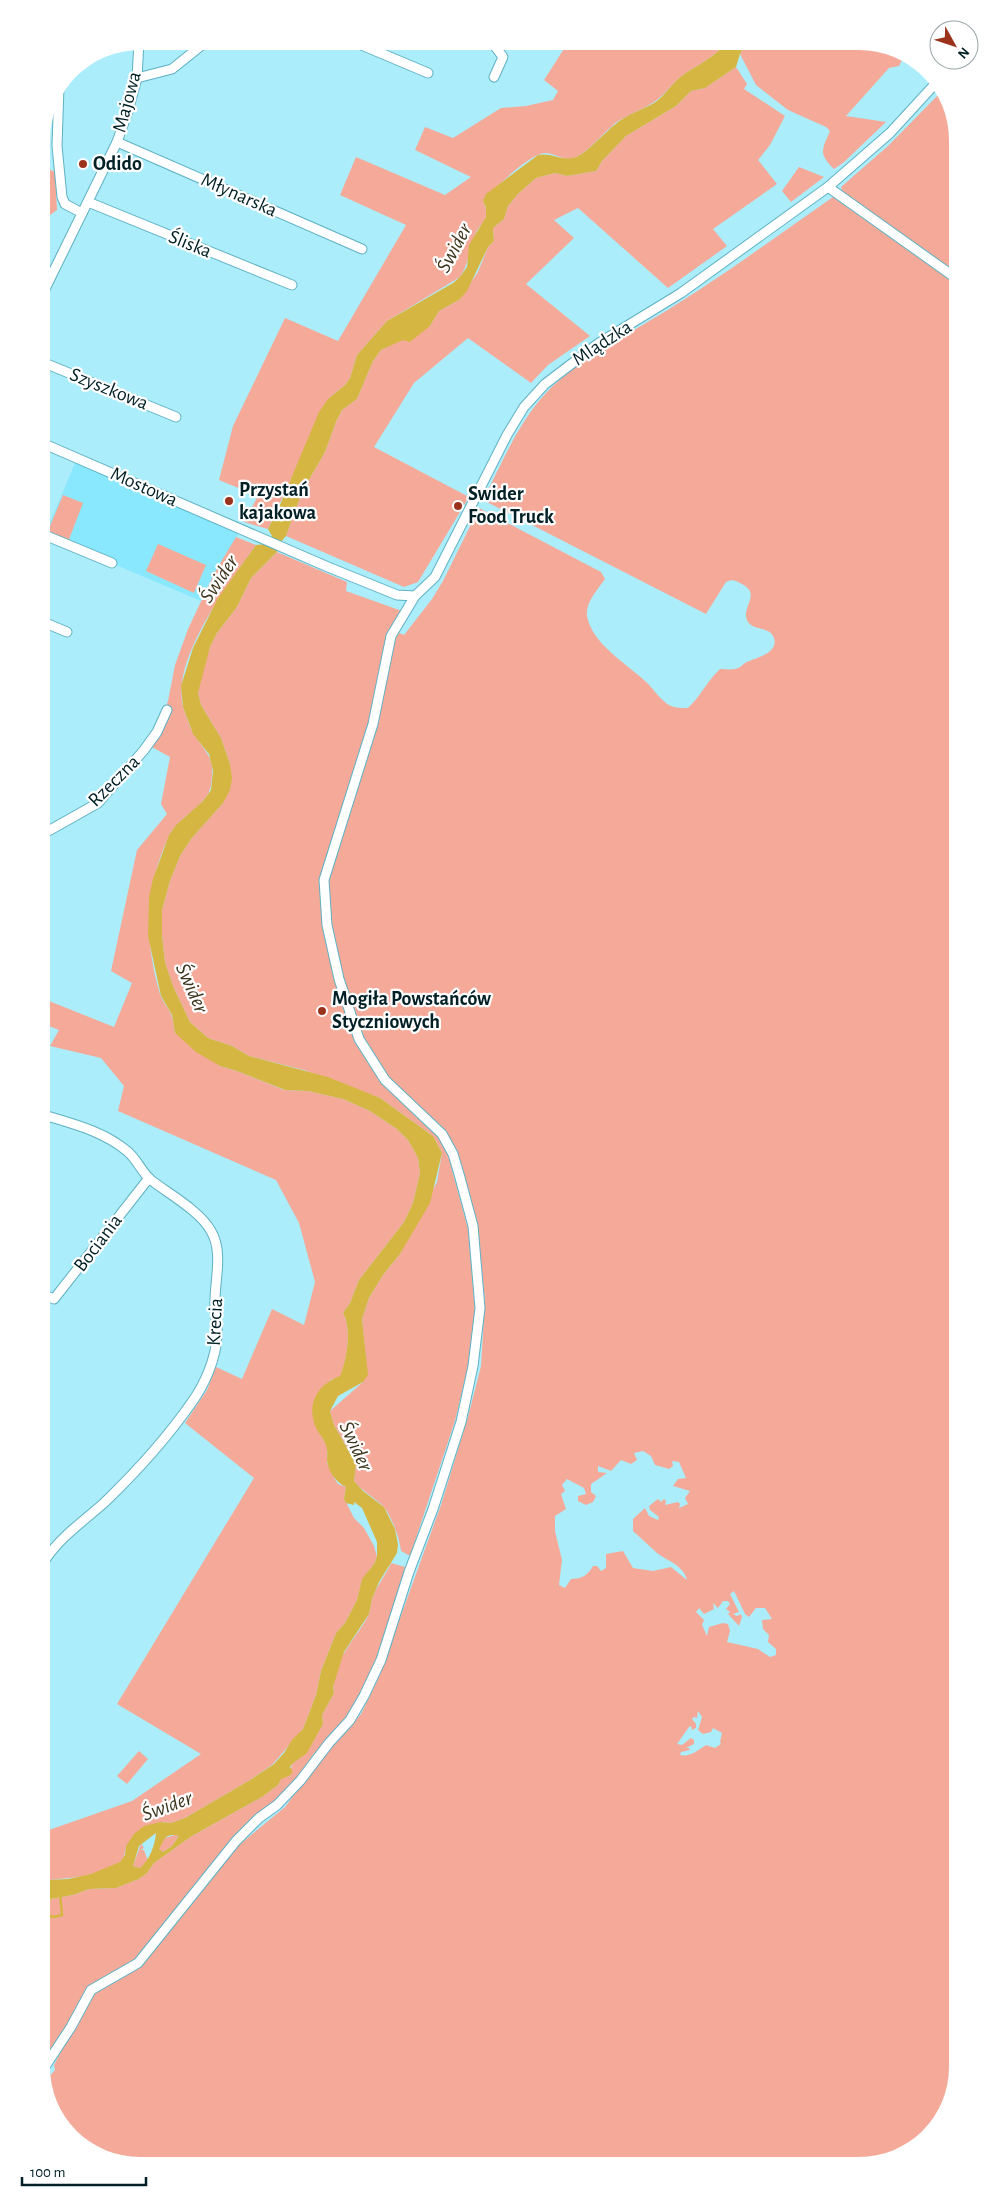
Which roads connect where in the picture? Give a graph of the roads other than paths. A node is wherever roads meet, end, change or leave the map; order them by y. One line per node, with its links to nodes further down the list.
1 (139, 50): 7 (street, Majowa)
2 (196, 50): 7 (street)
3 (373, 50): 5 (street)
4 (498, 50): 6 (street)
5 (428, 73)
6 (494, 77)
7 (137, 78): 10 (street, Majowa)
8 (932, 87): 11 (street, Mlądzka)
9 (59, 101): 13 (street)
10 (117, 142): 12 (street, Majowa); 14 (street, Młynarska)
11 (828, 186): 15 (street); 23 (street, Mlądzka)
12 (88, 202): 13 (street, Majowa); 17 (street, Śliska)
13 (82, 213): 16 (street, Majowa)
14 (362, 249)
15 (949, 273)
16 (50, 279)
17 (292, 286)
18 (50, 365): 19 (street, Szyszkowa)
19 (176, 417)
20 (50, 447): 23 (street, Mostowa)
21 (50, 537): 22 (street)
22 (112, 563)
23 (415, 596): 32 (street, Mlądzka)
24 (50, 625): 25 (street)
25 (67, 632)
26 (167, 710): 27 (street, Rzeczna)
27 (50, 830)
28 (50, 1117): 29 (street, Krecia)
29 (148, 1178): 30 (street, Bociania); 31 (street, Krecia)
30 (50, 1298)
31 (50, 1554)
32 (50, 2059)

